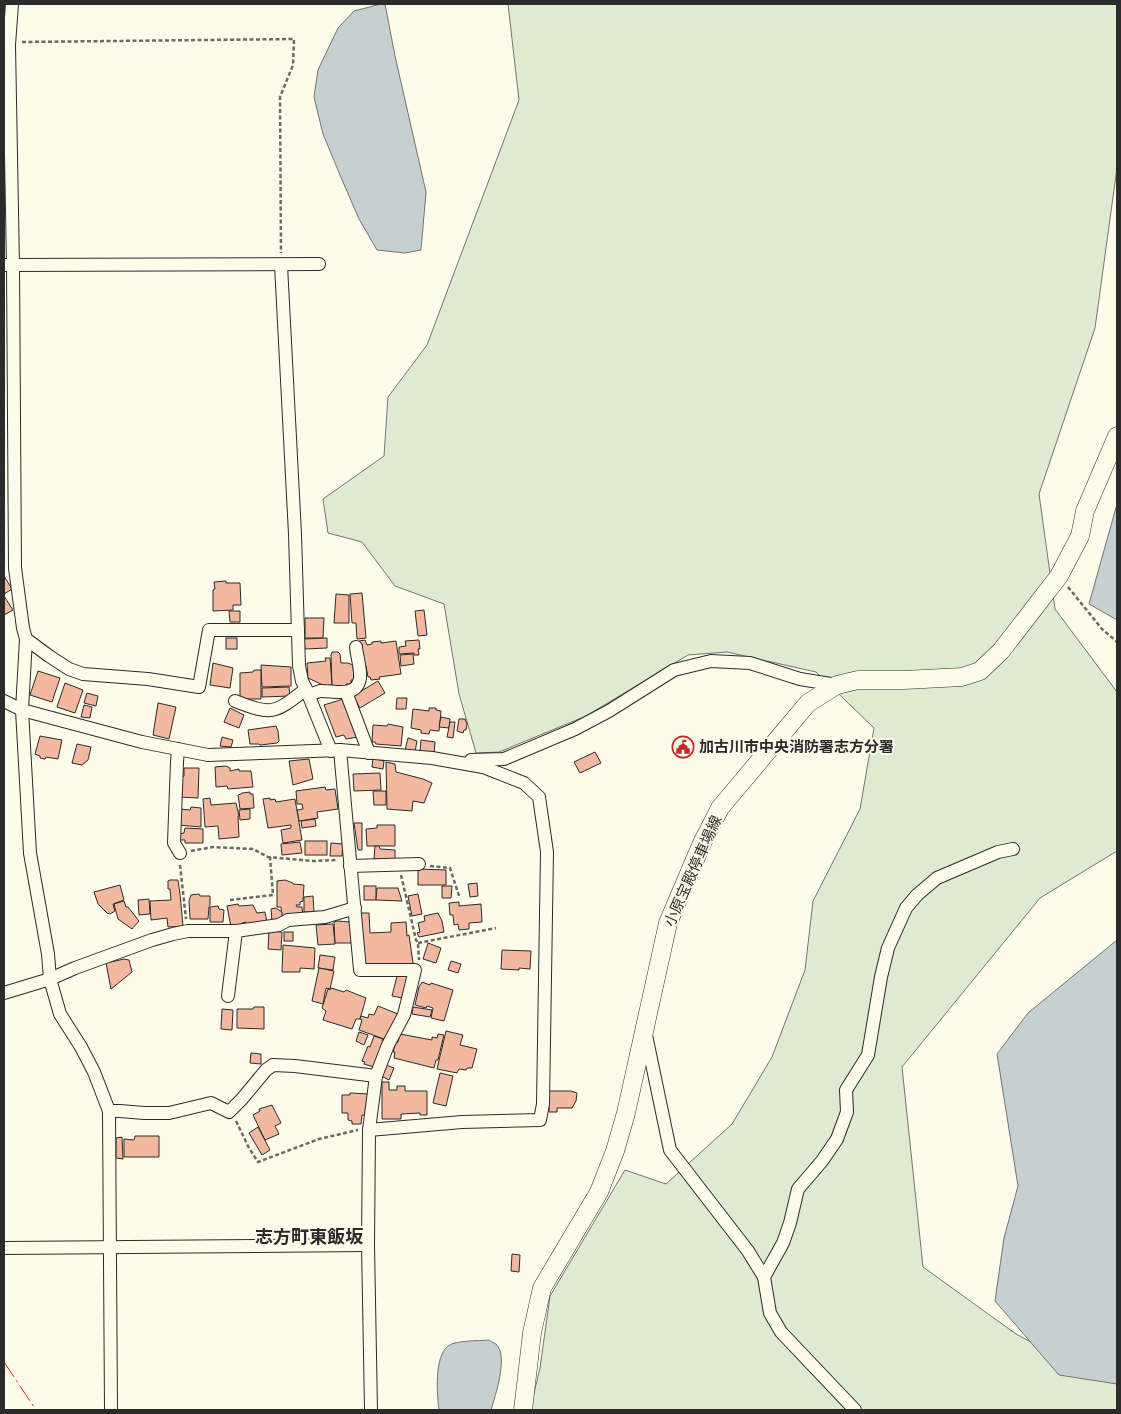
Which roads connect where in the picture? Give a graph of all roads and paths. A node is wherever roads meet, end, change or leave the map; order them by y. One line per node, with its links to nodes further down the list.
1 (12, 4): 2 (street)
2 (9, 45): 4 (street); 5 (path)
3 (319, 264): 5 (street)
4 (8, 265): 5 (street); 9 (street)
5 (280, 265): 8 (street)
6 (1117, 436): 7 (main road, 小原宝殿停車場線)
7 (1059, 576): 10 (path); 12 (main road, 小原宝殿停車場線)
8 (298, 630): 9 (street); 13 (street)
9 (26, 639): 17 (street)
10 (1117, 642)
11 (356, 647): 14 (street)
12 (837, 685): 21 (street); 37 (main road, 小原宝殿停車場線)
13 (308, 692): 14 (street); 16 (street); 19 (street)
14 (346, 692): 20 (street)
15 (4, 701): 17 (street)
16 (234, 701)
17 (22, 710): 18 (street); 34 (street)
18 (178, 749): 19 (street); 23 (street)
19 (335, 750): 20 (street); 25 (street)
20 (369, 753): 21 (street)
21 (447, 761): 41 (street)
22 (1013, 849): 45 (street)
23 (180, 853): 24 (path); 32 (path)
24 (270, 857): 25 (path); 29 (path)
25 (350, 863): 27 (street); 30 (street)
26 (419, 864): 27 (street); 28 (path)
27 (399, 865): 31 (path)
28 (459, 896)
29 (230, 900)
30 (355, 908): 33 (street); 38 (street)
31 (496, 928)
32 (188, 931): 33 (street); 34 (street)
33 (236, 931): 36 (street)
34 (50, 979): 35 (street); 39 (street)
35 (4, 993)
36 (228, 996)
37 (644, 1028): 45 (street); 48 (main road, 小原宝殿停車場線)
38 (376, 1076): 40 (street); 41 (street)
39 (109, 1111): 40 (street); 44 (street)
40 (229, 1112): 41 (path)
41 (369, 1130): 42 (street)
42 (368, 1245): 44 (street); 47 (street)
43 (4, 1248): 44 (street)
44 (110, 1248): 46 (street)
45 (764, 1277): 49 (street)
46 (111, 1410)
47 (371, 1410)
48 (522, 1410)
49 (855, 1410)

